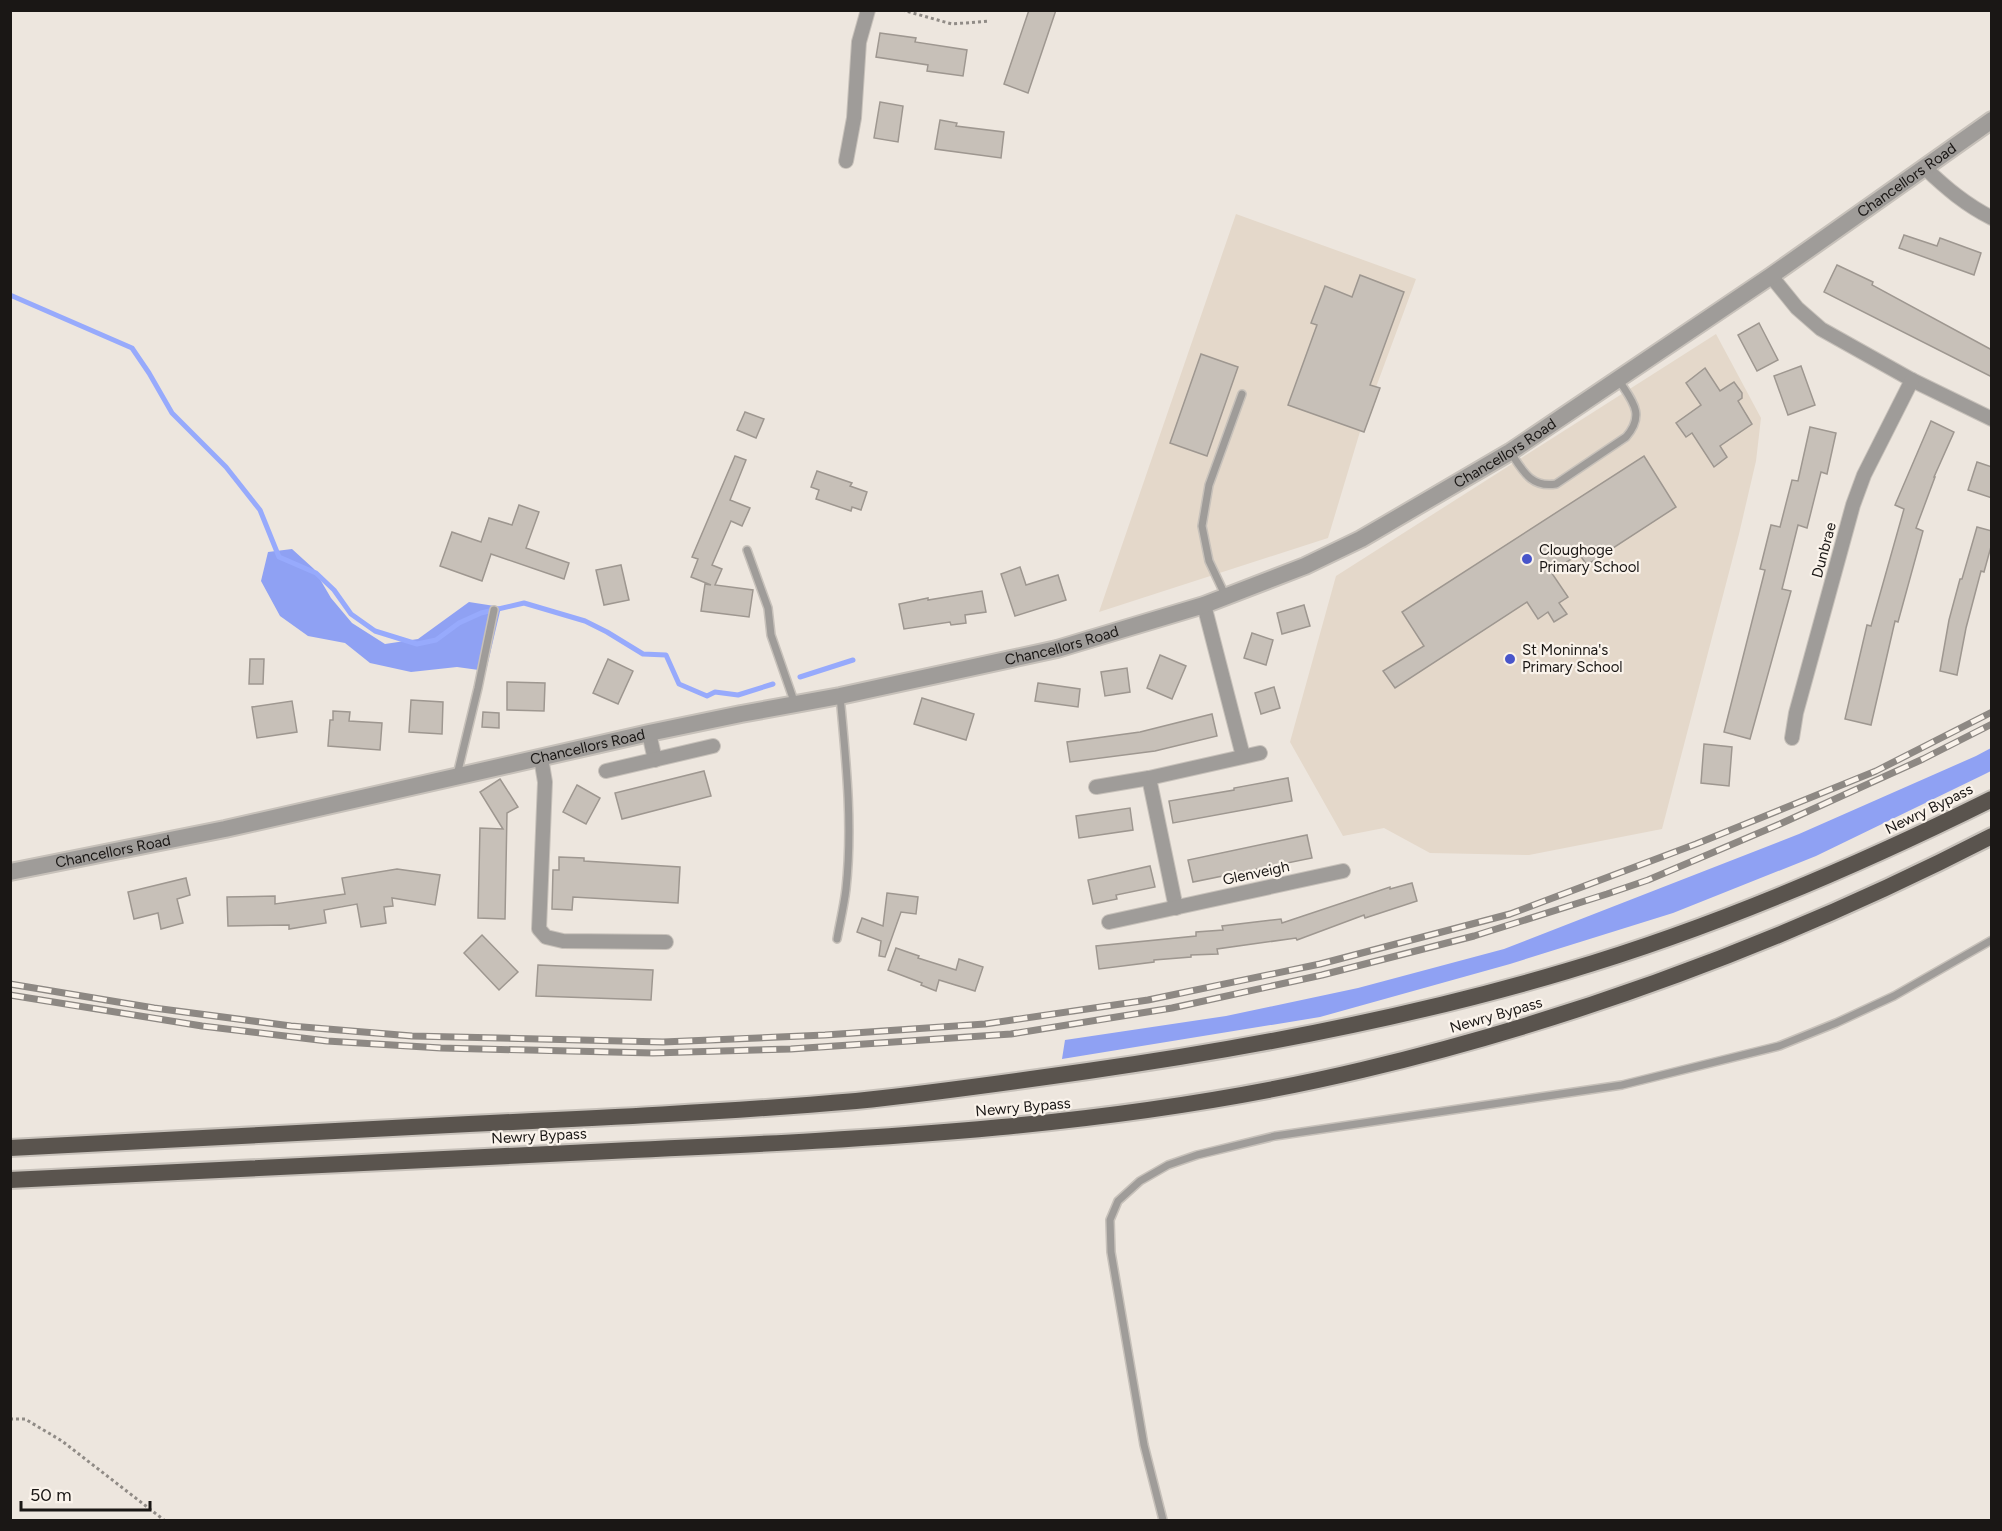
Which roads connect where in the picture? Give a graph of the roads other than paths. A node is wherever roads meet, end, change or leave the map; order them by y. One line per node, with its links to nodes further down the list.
1 (868, 10): 3 (street)
2 (1992, 120): 4 (street, Chancellors Road)
3 (846, 161)
4 (1925, 168): 5 (street); 6 (street, Chancellors Road)
5 (1992, 218)
6 (1771, 276): 7 (street, Chancellors Road); 8 (street)
7 (1618, 380): 11 (street, Chancellors Road); 11 (lane)
8 (1912, 380): 10 (street); 19 (street, Dunbrae)
9 (1242, 394): 13 (lane)
10 (1992, 419)
11 (1510, 452): 13 (street, Chancellors Road)
12 (747, 550): 17 (lane)
13 (1227, 597): 14 (street, Chancellors Road)
14 (1204, 605): 16 (street, Chancellors Road); 22 (street)
15 (494, 610): 26 (lane)
16 (840, 696): 17 (street, Chancellors Road); 35 (lane)
17 (795, 704): 18 (street, Chancellors Road)
18 (649, 733): 23 (street, Chancellors Road); 24 (street)
19 (1792, 738)
20 (713, 746): 24 (street)
21 (1260, 753): 22 (street)
22 (1243, 756): 27 (street)
23 (541, 758): 26 (street, Chancellors Road); 37 (street)
24 (655, 760): 25 (street)
25 (606, 771)
26 (456, 777): 32 (street, Chancellors Road)
27 (1149, 778): 28 (street); 33 (street)
28 (1096, 787)
29 (1992, 799): 38 (highway, Newry Bypass)
30 (1992, 836): 39 (highway, Newry Bypass)
31 (1343, 871): 33 (street, Glenveigh)
32 (10, 872)
33 (1176, 908): 34 (street, Glenveigh)
34 (1109, 922)
35 (837, 939)
36 (1992, 940): 42 (lane)
37 (666, 942)
38 (10, 1148)
39 (40, 1178): 40 (highway, Newry Bypass); 41 (highway)
40 (10, 1180)
41 (10, 1191)
42 (1163, 1521)

